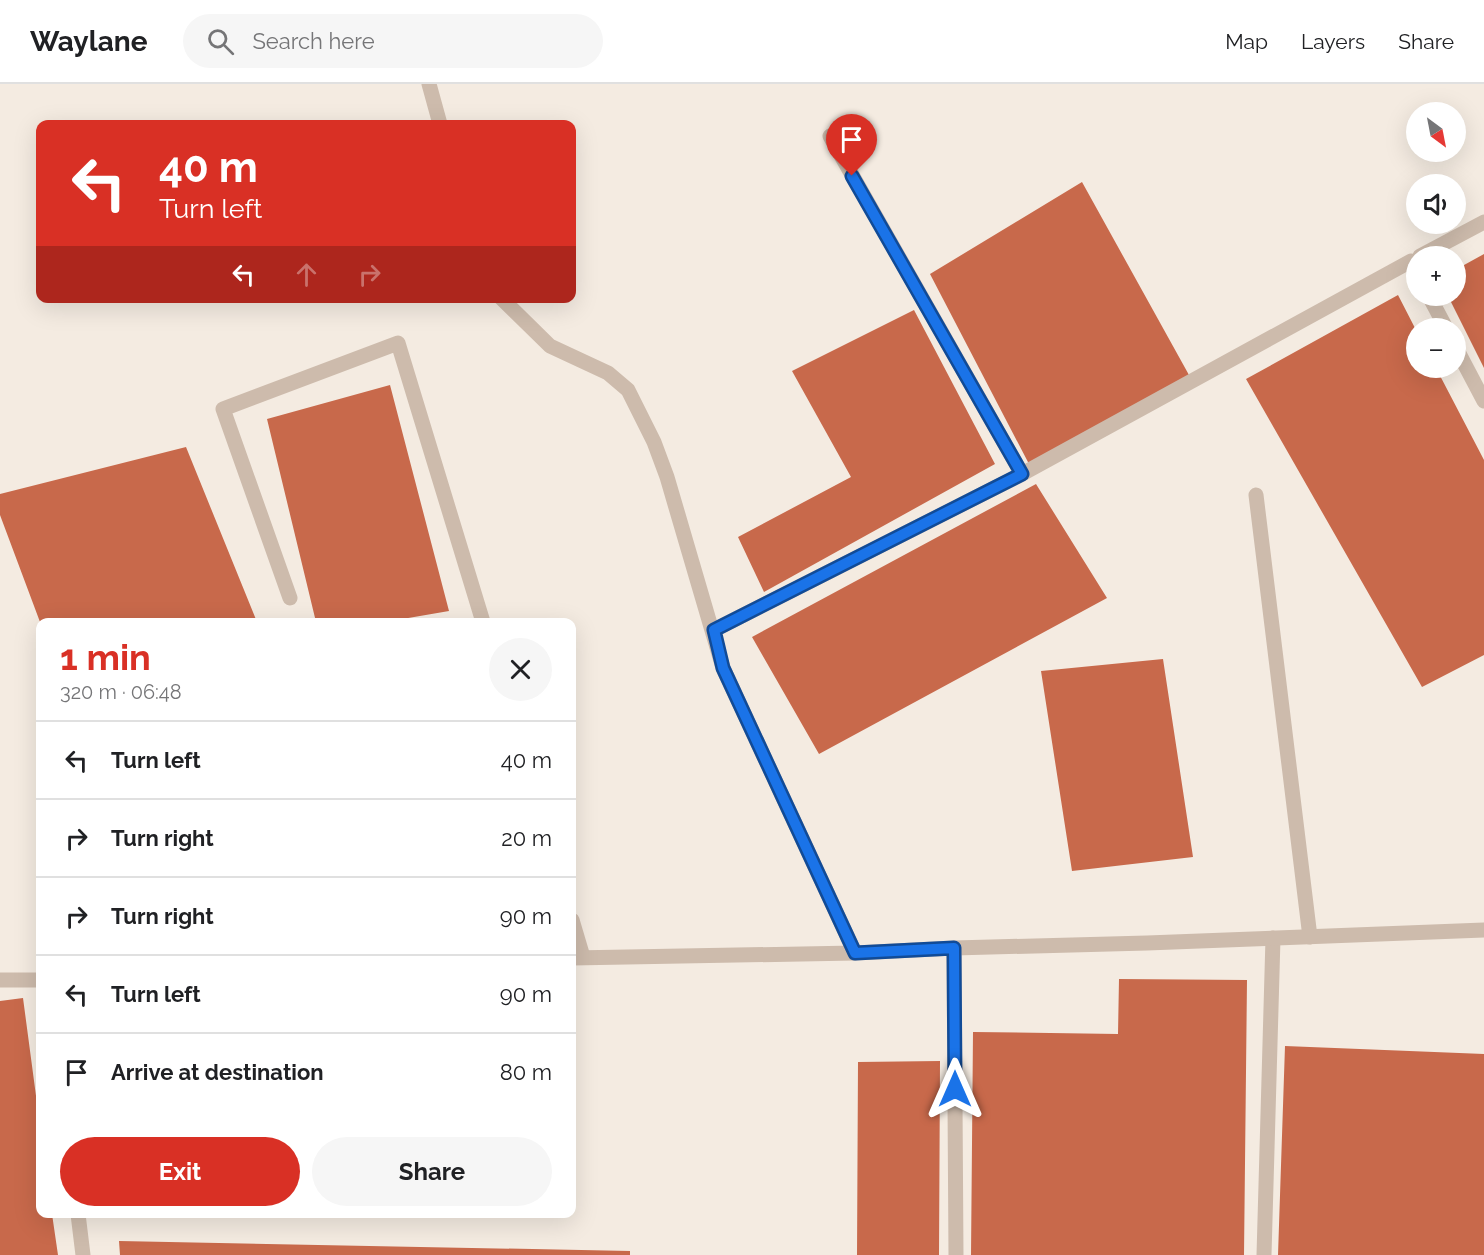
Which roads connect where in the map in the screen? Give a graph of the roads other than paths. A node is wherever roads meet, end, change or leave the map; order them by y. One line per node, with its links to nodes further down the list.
1 (429, 84): 2 (street)
2 (439, 120)
3 (830, 136): 10 (street)
4 (1484, 222): 5 (street)
5 (1443, 246)
6 (1406, 267): 10 (street)
7 (506, 303): 14 (street)
8 (1466, 367): 9 (street)
9 (1484, 401)
10 (1022, 474): 14 (street)
11 (1256, 495): 16 (street)
12 (290, 598): 13 (street)
13 (482, 618)
14 (714, 630): 19 (street)
15 (1484, 930): 16 (street)
16 (1310, 936): 17 (street)
17 (1273, 938): 18 (street); 26 (street)
18 (954, 948): 19 (street); 25 (street)
19 (855, 953): 20 (street)
20 (577, 957)
21 (0, 980): 22 (street)
22 (36, 980)
23 (78, 1218): 24 (street)
24 (83, 1255)
25 (956, 1255)
26 (1264, 1255)

